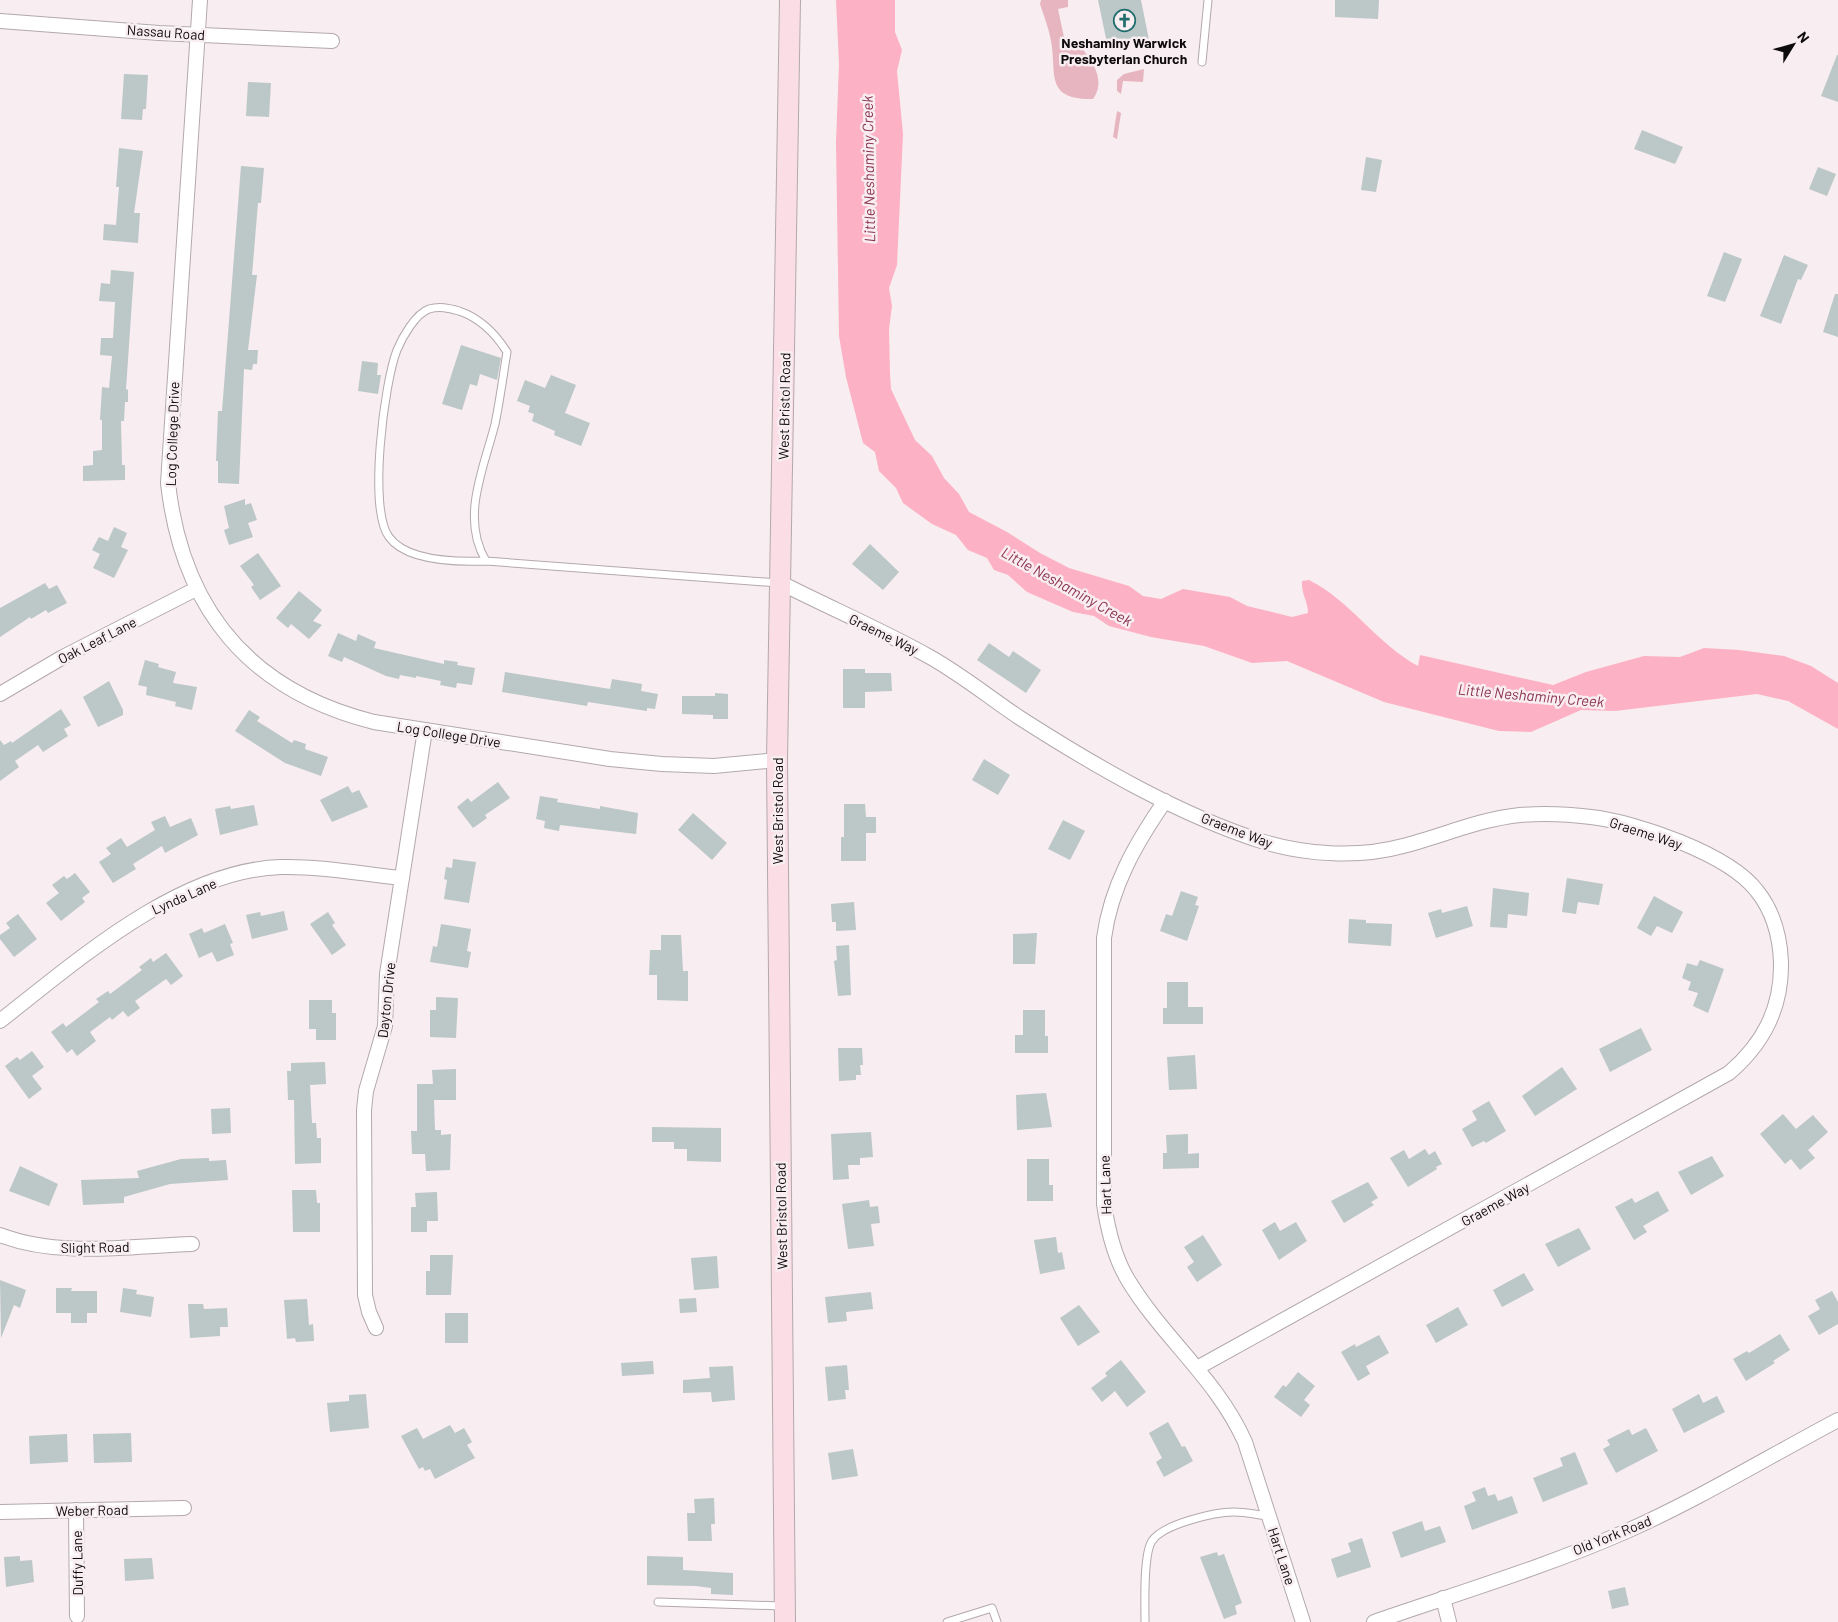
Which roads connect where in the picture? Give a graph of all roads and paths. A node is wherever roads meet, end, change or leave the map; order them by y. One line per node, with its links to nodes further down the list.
1 (200, 0): 5 (street, Log College Drive)
2 (790, 0): 9 (main road, West Bristol Road)
3 (1208, 0): 7 (lane)
4 (0, 21): 5 (street, Nassau Road)
5 (198, 35): 6 (street, Nassau Road); 10 (street, Log College Drive)
6 (332, 41)
7 (1202, 62)
8 (486, 561): 8 (lane); 9 (lane)
9 (781, 584): 13 (main road, West Bristol Road); 14 (street, Graeme Way)
10 (196, 589): 11 (street, Oak Leaf Lane); 12 (street, Log College Drive)
11 (0, 694)
12 (425, 730): 13 (street, Log College Drive); 15 (street, Dayton Drive)
13 (777, 760): 28 (main road, West Bristol Road)
14 (1165, 801): 20 (street, Hart Lane); 20 (street, Graeme Way)
15 (402, 878): 16 (street, Lynda Lane); 19 (street, Dayton Drive)
16 (0, 1021)
17 (0, 1235): 18 (street, Slight Road)
18 (192, 1244)
19 (376, 1328)
20 (1197, 1368): 25 (street, Hart Lane)
21 (1838, 1420): 26 (street, Old York Road)
22 (184, 1508): 23 (street, Weber Road)
23 (76, 1510): 24 (street, Weber Road); 29 (street, Duffy Lane)
24 (0, 1512)
25 (1270, 1516): 32 (lane); 33 (street, Hart Lane)
26 (1443, 1598): 34 (street, Old York Road); 35 (street)
27 (658, 1602): 28 (lane)
28 (785, 1614)
29 (77, 1616)
30 (947, 1622): 31 (lane)
31 (997, 1622)
32 (1145, 1622)
33 (1303, 1622)
34 (1374, 1622)
35 (1449, 1622)

